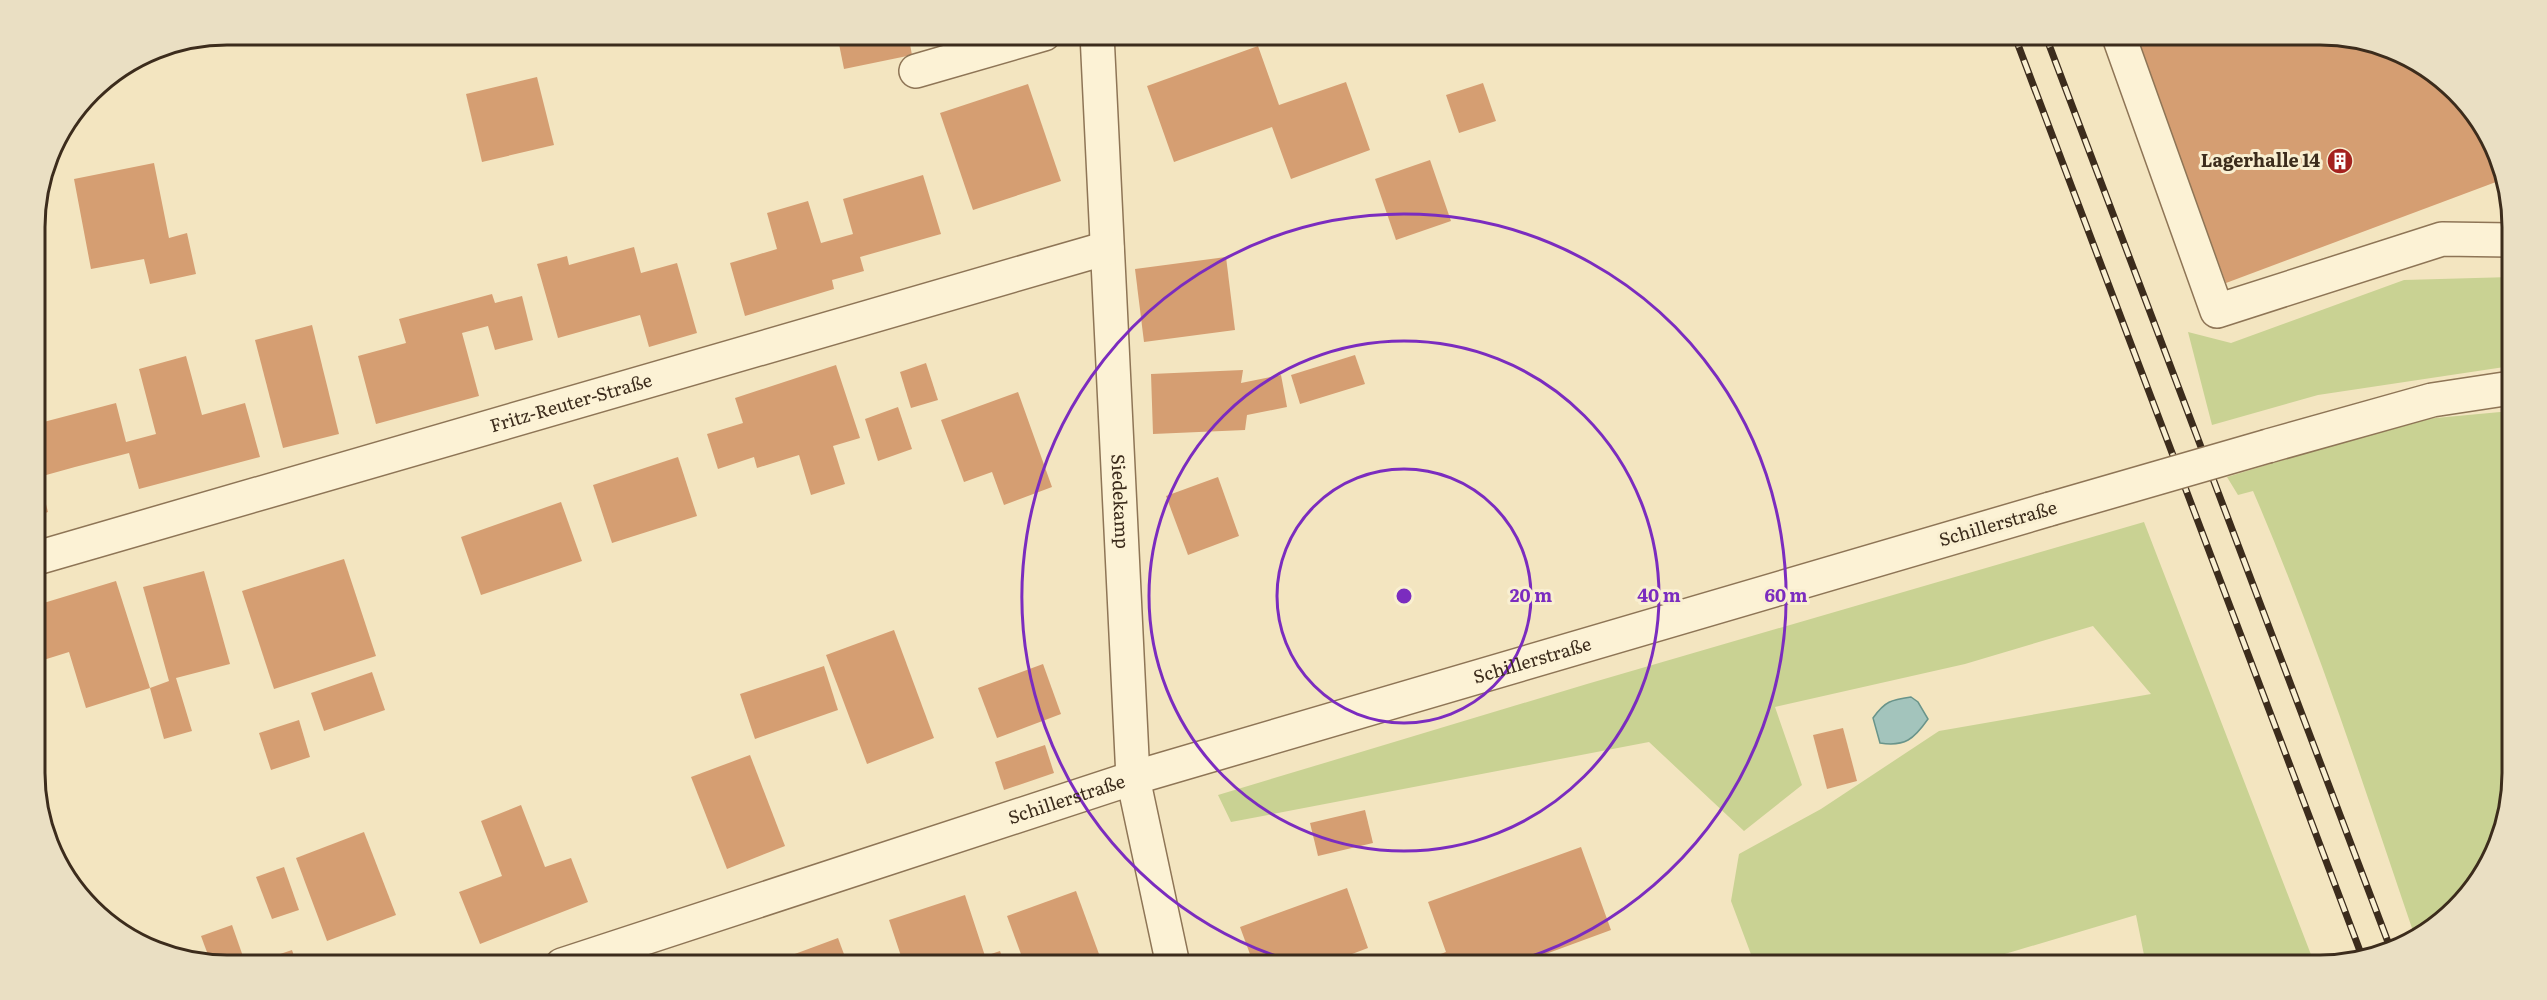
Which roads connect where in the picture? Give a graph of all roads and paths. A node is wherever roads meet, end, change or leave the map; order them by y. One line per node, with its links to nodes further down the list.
1 (1006, 45): 4 (street)
2 (1098, 45): 6 (street, Siedekamp)
3 (2122, 45): 5 (street)
4 (916, 71)
5 (2502, 240)
6 (1107, 248): 8 (street, Fritz-Reuter-Straße); 9 (street, Siedekamp)
7 (2502, 389): 9 (street, Schillerstraße, bridge)
8 (45, 556)
9 (1124, 781): 10 (street, Schillerstraße); 11 (street, Siedekamp)
10 (593, 955)
11 (1170, 955)

